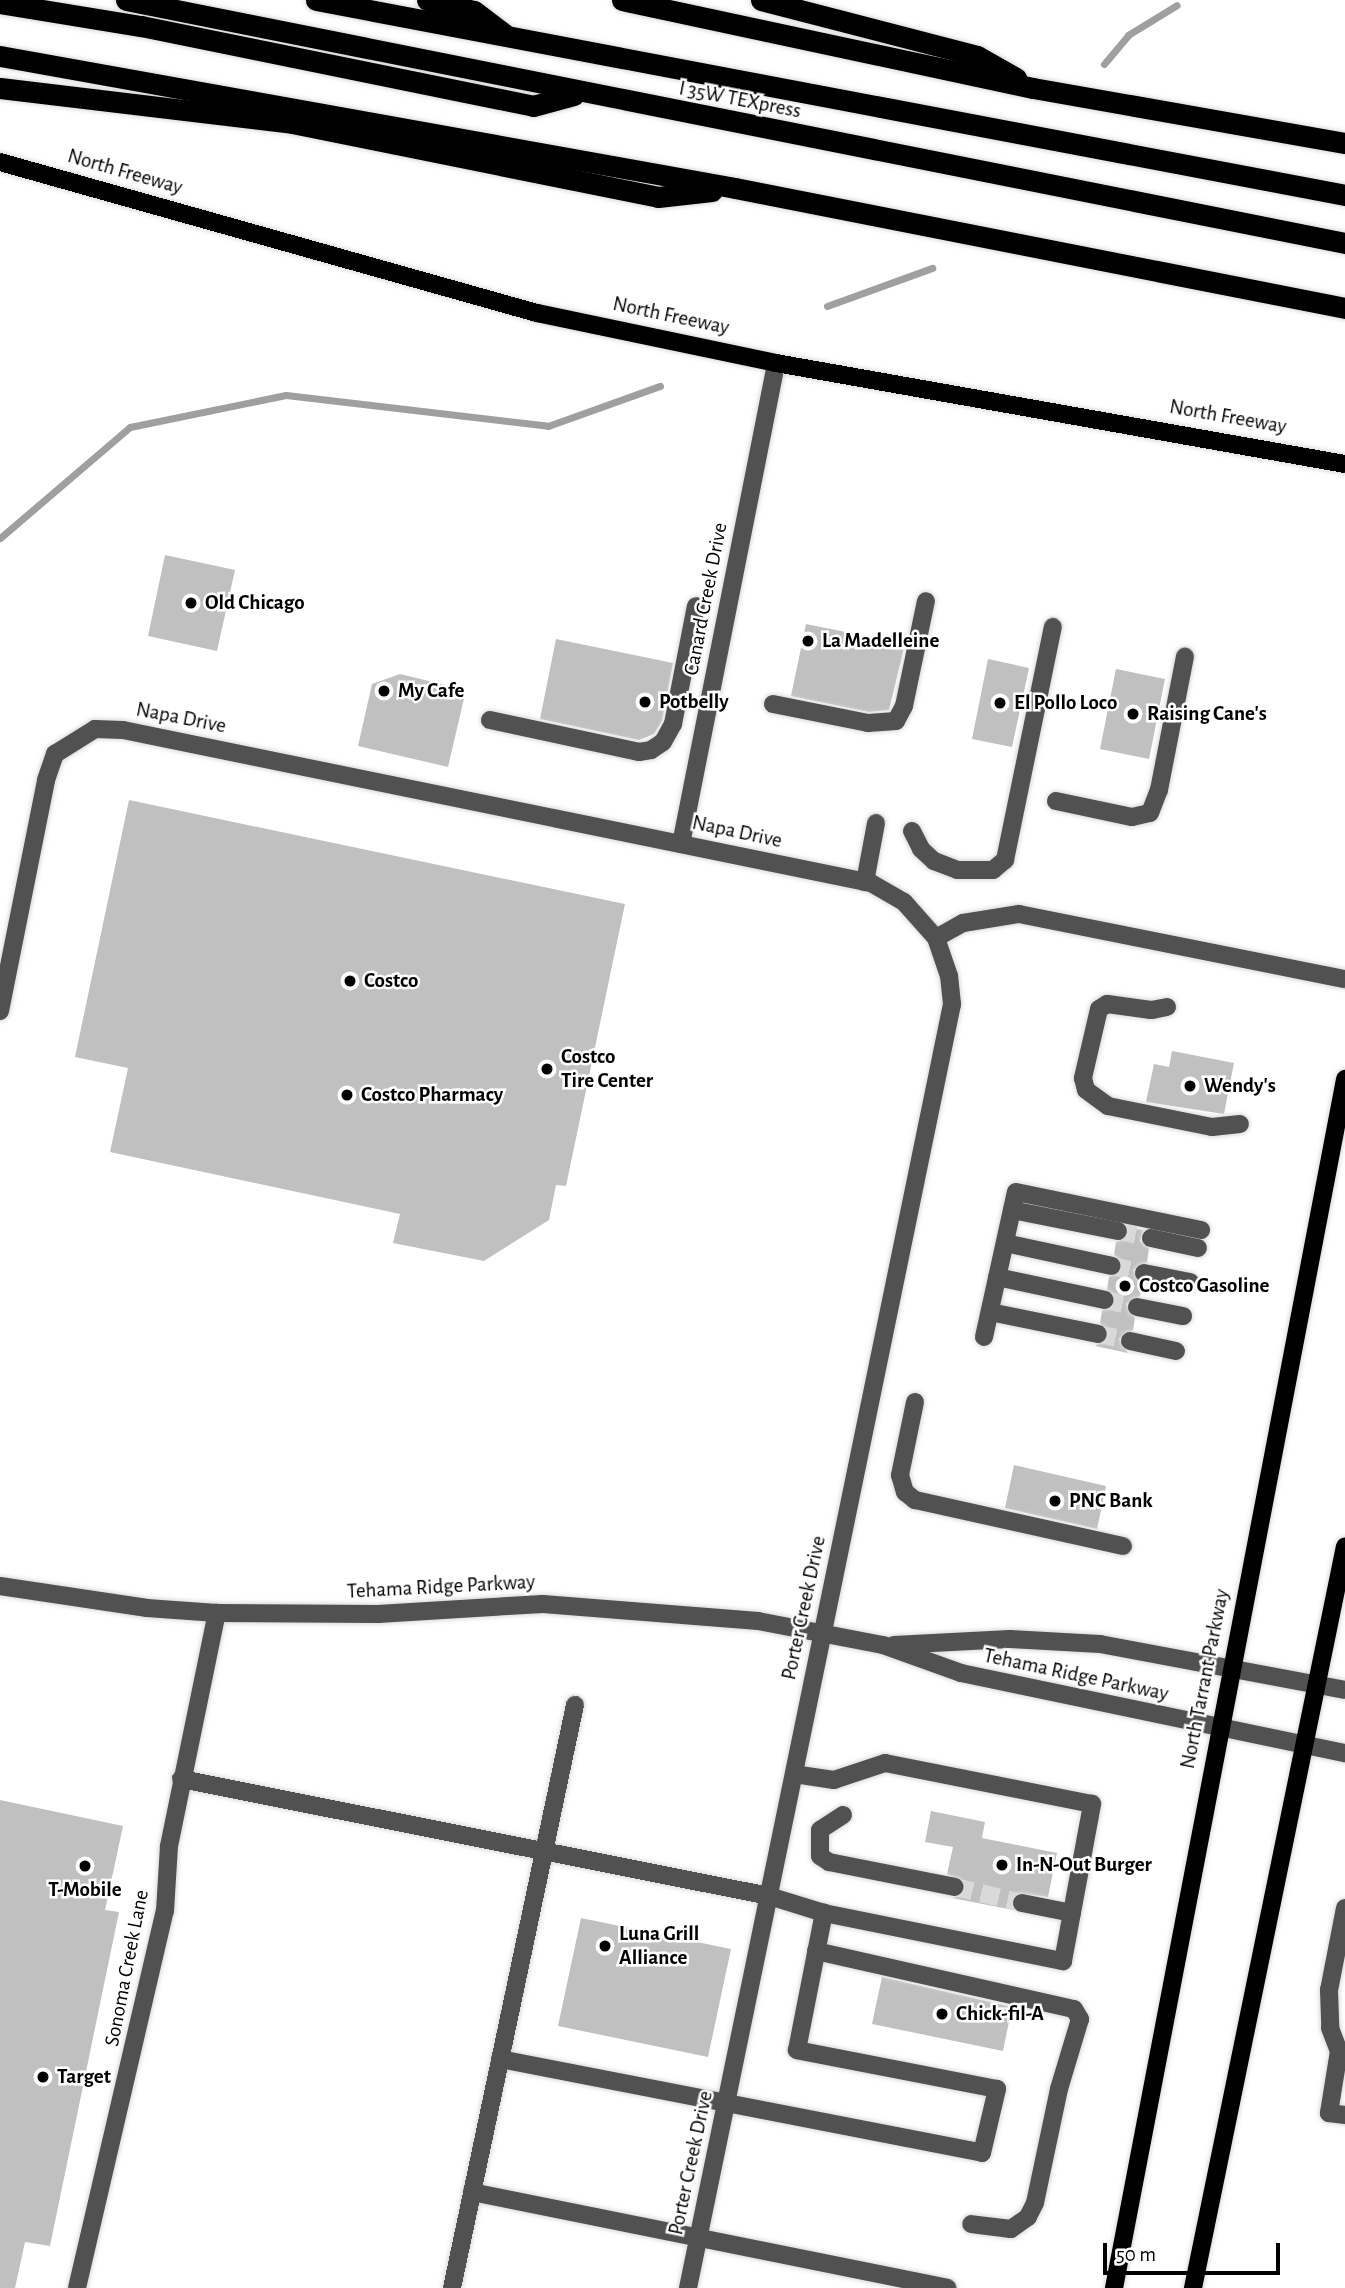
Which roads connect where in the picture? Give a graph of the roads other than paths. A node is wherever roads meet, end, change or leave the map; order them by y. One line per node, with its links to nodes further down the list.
1 (126, 0): 11 (highway, I 35W TEXpress)
2 (316, 0): 7 (highway, I 35W TEXpress)
3 (427, 0): 7 (highway)
4 (622, 0): 10 (highway)
5 (761, 0): 10 (highway)
6 (0, 3): 11 (highway)
7 (510, 38): 15 (highway, I 35W TEXpress)
8 (0, 56): 14 (highway)
9 (0, 88): 14 (highway)
10 (1033, 88): 12 (highway)
11 (579, 93): 16 (highway, I 35W TEXpress)
12 (1345, 143)
13 (0, 162): 18 (main road, North Freeway)
14 (735, 188): 17 (highway)
15 (1345, 195)
16 (1345, 243)
17 (1345, 309)
18 (776, 363): 19 (main road, North Freeway); 29 (street, Canard Creek Drive)
19 (1345, 464)
20 (926, 601): 24 (street)
21 (696, 606): 25 (street)
22 (1053, 627): 28 (street)
23 (1185, 656): 26 (street)
24 (773, 704)
25 (490, 720)
26 (1056, 802)
27 (876, 823): 30 (street)
28 (912, 831)
29 (681, 844): 30 (street, Napa Drive); 31 (street, Napa Drive)
30 (865, 882): 32 (street, Napa Drive)
31 (8, 933): 35 (street)
32 (936, 938): 33 (street); 61 (street, Porter Creek Drive)
33 (1345, 979)
34 (1167, 1007): 37 (street)
35 (0, 1011)
36 (1345, 1079): 63 (main road, North Tarrant Parkway)
37 (1240, 1124)
38 (1014, 1201): 39 (street); 40 (street); 42 (street)
39 (1201, 1230)
40 (1118, 1231)
41 (1152, 1238): 43 (street)
42 (1005, 1243): 44 (street); 46 (street)
43 (1198, 1248)
44 (1112, 1266)
45 (1144, 1273): 47 (street)
46 (997, 1277): 48 (street); 50 (street)
47 (1190, 1282)
48 (1105, 1300)
49 (1137, 1307): 51 (street)
50 (990, 1312): 52 (street); 53 (street)
51 (1183, 1316)
52 (1098, 1334)
53 (984, 1337)
54 (1130, 1341): 55 (street)
55 (1176, 1351)
56 (915, 1402): 57 (street)
57 (1123, 1546)
58 (1345, 1546): 64 (main road)
59 (0, 1586): 60 (street, Tehama Ridge Parkway)
60 (217, 1613): 61 (street, Tehama Ridge Parkway); 71 (street, Sonoma Creek Lane)
61 (822, 1633): 62 (street, Tehama Ridge Parkway); 70 (street, Porter Creek Drive)
62 (883, 1645): 63 (street, Tehama Ridge Parkway); 67 (street, Tehama Ridge Parkway)
63 (1230, 1667): 64 (street, Tehama Ridge Parkway); 67 (main road, North Tarrant Parkway)
64 (1316, 1684): 65 (street, Tehama Ridge Parkway); 68 (main road)
65 (1345, 1690)
66 (575, 1704): 73 (street)
67 (1219, 1728): 68 (street, Tehama Ridge Parkway); 93 (main road, North Tarrant Parkway)
68 (1304, 1745): 69 (street, Tehama Ridge Parkway); 94 (main road)
69 (1345, 1754)
70 (793, 1774): 75 (street, Porter Creek Drive); 79 (street)
71 (181, 1779): 73 (street); 89 (street, Sonoma Creek Lane)
72 (843, 1815): 74 (street)
73 (544, 1851): 75 (street); 82 (street)
74 (955, 1886)
75 (769, 1896): 78 (street); 83 (street, Porter Creek Drive)
76 (1022, 1903): 79 (street)
77 (1345, 1908): 81 (street)
78 (824, 1913): 79 (street); 80 (street)
79 (1072, 1913)
80 (816, 1951): 83 (street); 86 (street)
81 (1342, 2051): 84 (street)
82 (500, 2059): 83 (street); 85 (street)
83 (727, 2101): 87 (street, Porter Creek Drive)
84 (1345, 2115)
85 (472, 2192): 87 (street); 90 (street)
86 (971, 2224)
87 (698, 2241): 88 (street); 91 (street, Porter Creek Drive)
88 (863, 2280): 92 (street)
89 (78, 2288)
90 (452, 2288)
91 (688, 2288)
92 (947, 2288)
93 (1114, 2288)
94 (1193, 2288)

